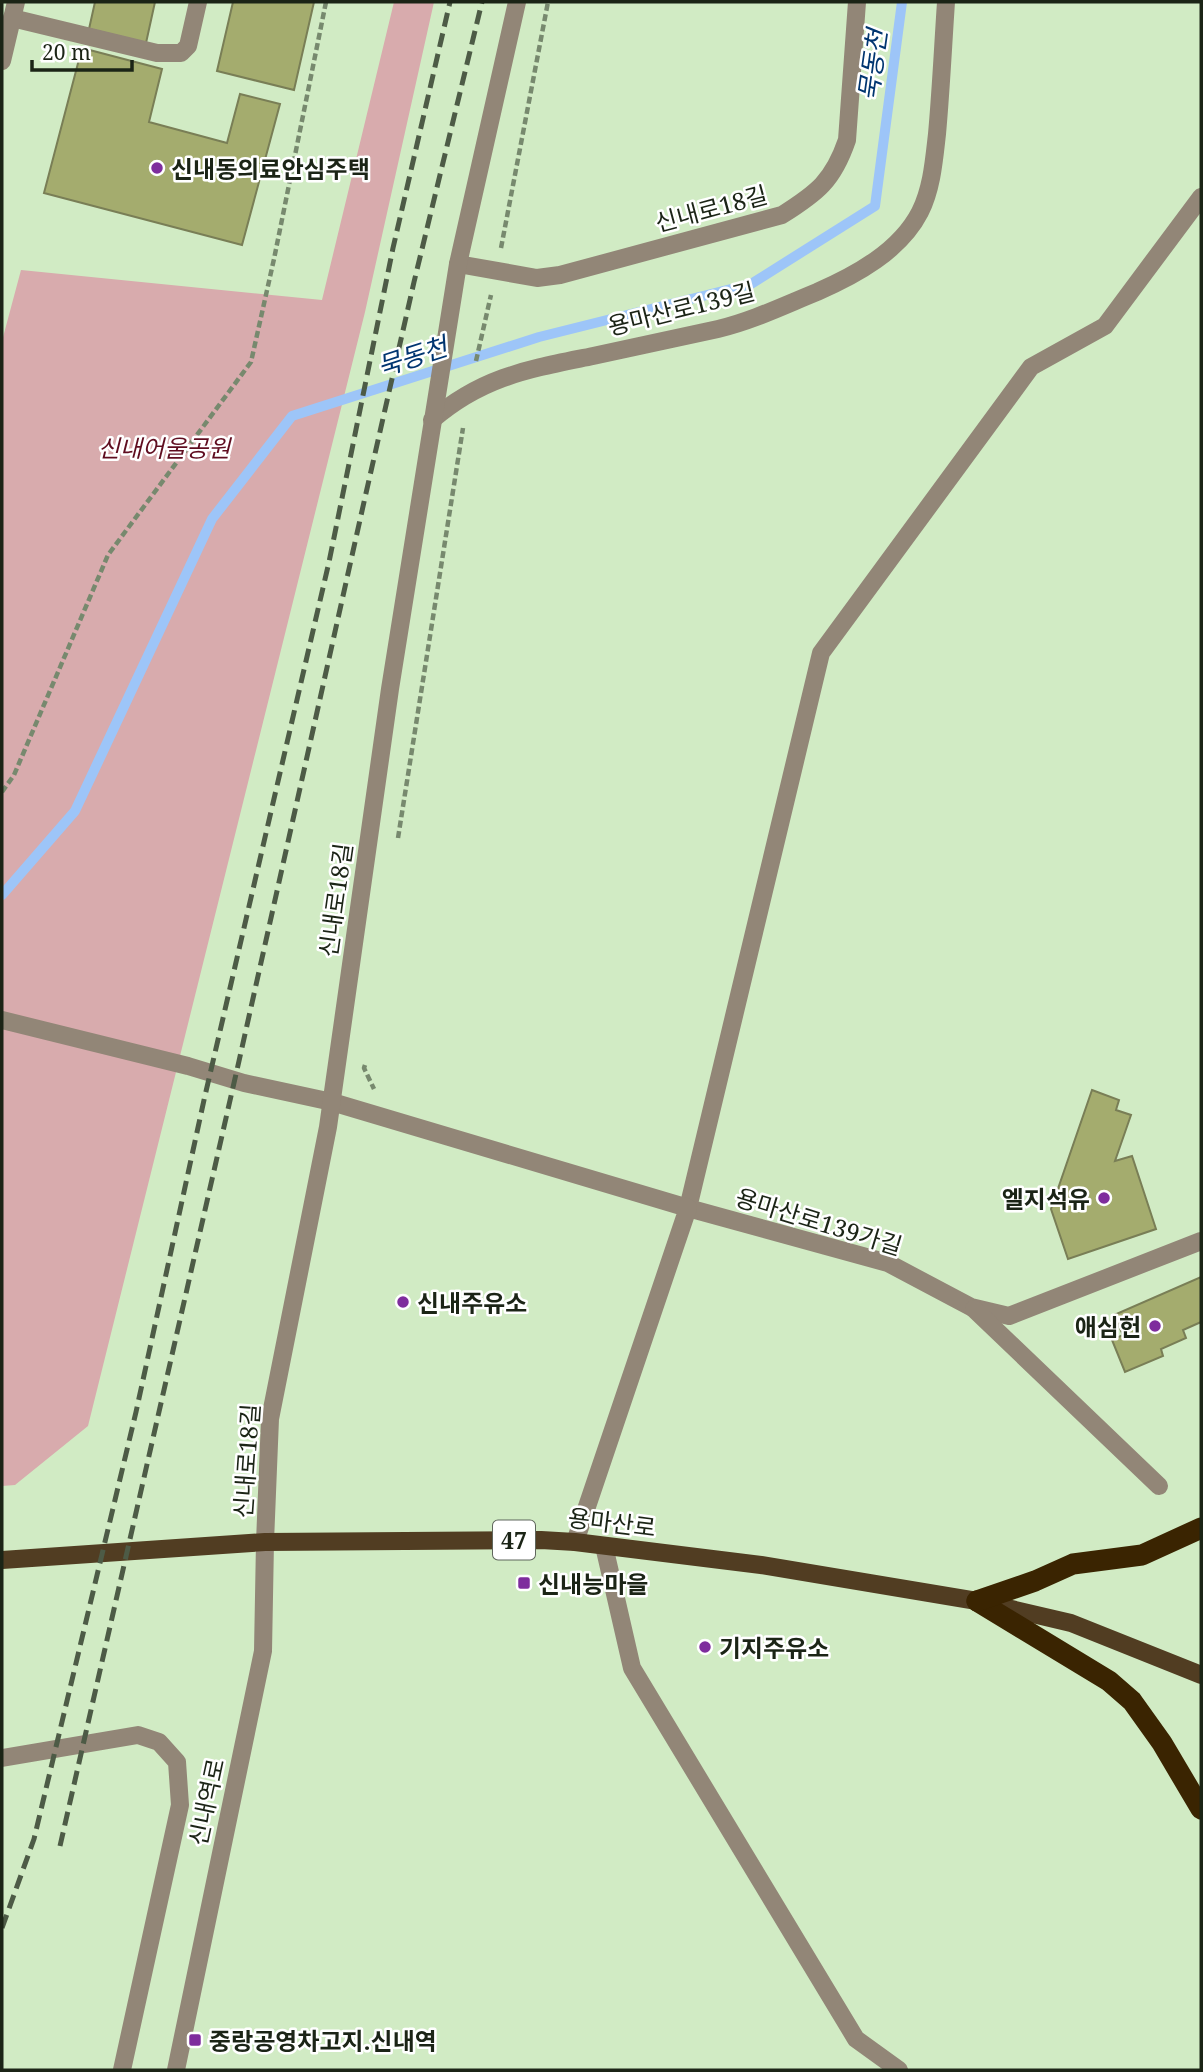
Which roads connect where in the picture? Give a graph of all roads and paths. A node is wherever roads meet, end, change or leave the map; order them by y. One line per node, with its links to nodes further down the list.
1 (198, 2): 7 (street)
2 (326, 2): 14 (path)
3 (517, 2): 10 (street, 신내로18길)
4 (548, 2): 11 (path)
5 (858, 2): 11 (street, 신내로18길)
6 (946, 2): 12 (street, 용마산로139길)
7 (10, 20): 8 (street)
8 (2, 61)
9 (1201, 197): 18 (street)
10 (458, 264): 11 (street, 신내로18길); 13 (street, 신내로18길)
11 (496, 270): 12 (path)
12 (468, 394): 13 (street, 용마산로139길); 15 (path)
13 (432, 419): 17 (street, 신내로18길)
14 (2, 792)
15 (398, 839)
16 (2, 1020): 17 (street, 용마산로139가길)
17 (332, 1102): 18 (street, 용마산로139가길); 23 (street, 신내로18길)
18 (688, 1208): 20 (street, 용마산로139가길); 24 (street)
19 (1201, 1241): 20 (street, 용마산로139가길)
20 (971, 1307): 21 (street, 용마산로139가길)
21 (1159, 1486)
22 (1201, 1528): 27 (highway)
23 (265, 1542): 24 (main road, 용마산로 / 47); 26 (main road, 용마산로 / 47); 32 (street, 신내역로)
24 (575, 1542): 25 (main road, 용마산로 / 47)
25 (604, 1546): 27 (main road, 용마산로 / 47); 33 (street)
26 (2, 1560)
27 (977, 1601): 28 (main road, 용마산로 / 47); 30 (highway)
28 (1201, 1675)
29 (2, 1758): 31 (street)
30 (1201, 1809)
31 (122, 2070)
32 (176, 2070)
33 (900, 2070)

